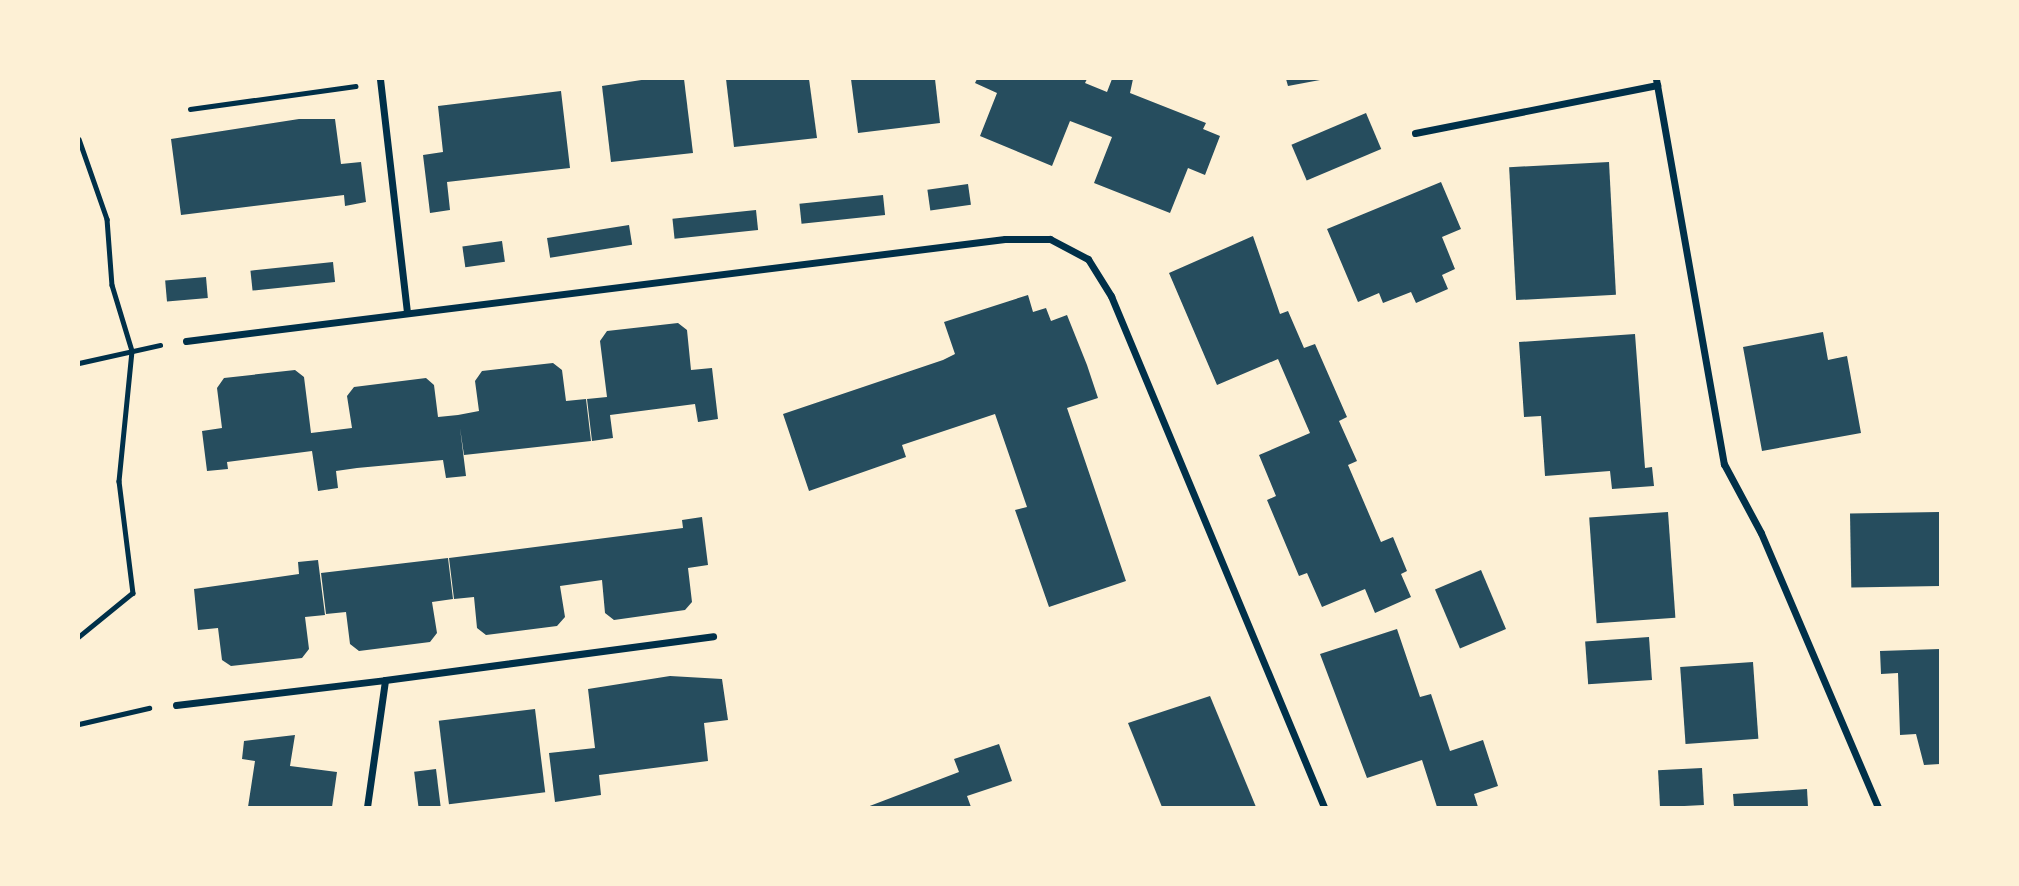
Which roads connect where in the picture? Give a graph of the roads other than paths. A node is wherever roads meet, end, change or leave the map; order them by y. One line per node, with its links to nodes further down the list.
1 (380, 81): 4 (street)
2 (1656, 82): 3 (street); 11 (street)
3 (1415, 133)
4 (407, 312): 5 (street); 10 (street)
5 (186, 341)
6 (713, 636): 7 (street)
7 (385, 680): 8 (street); 9 (street)
8 (176, 705)
9 (368, 807)
10 (1324, 807)
11 (1878, 807)

